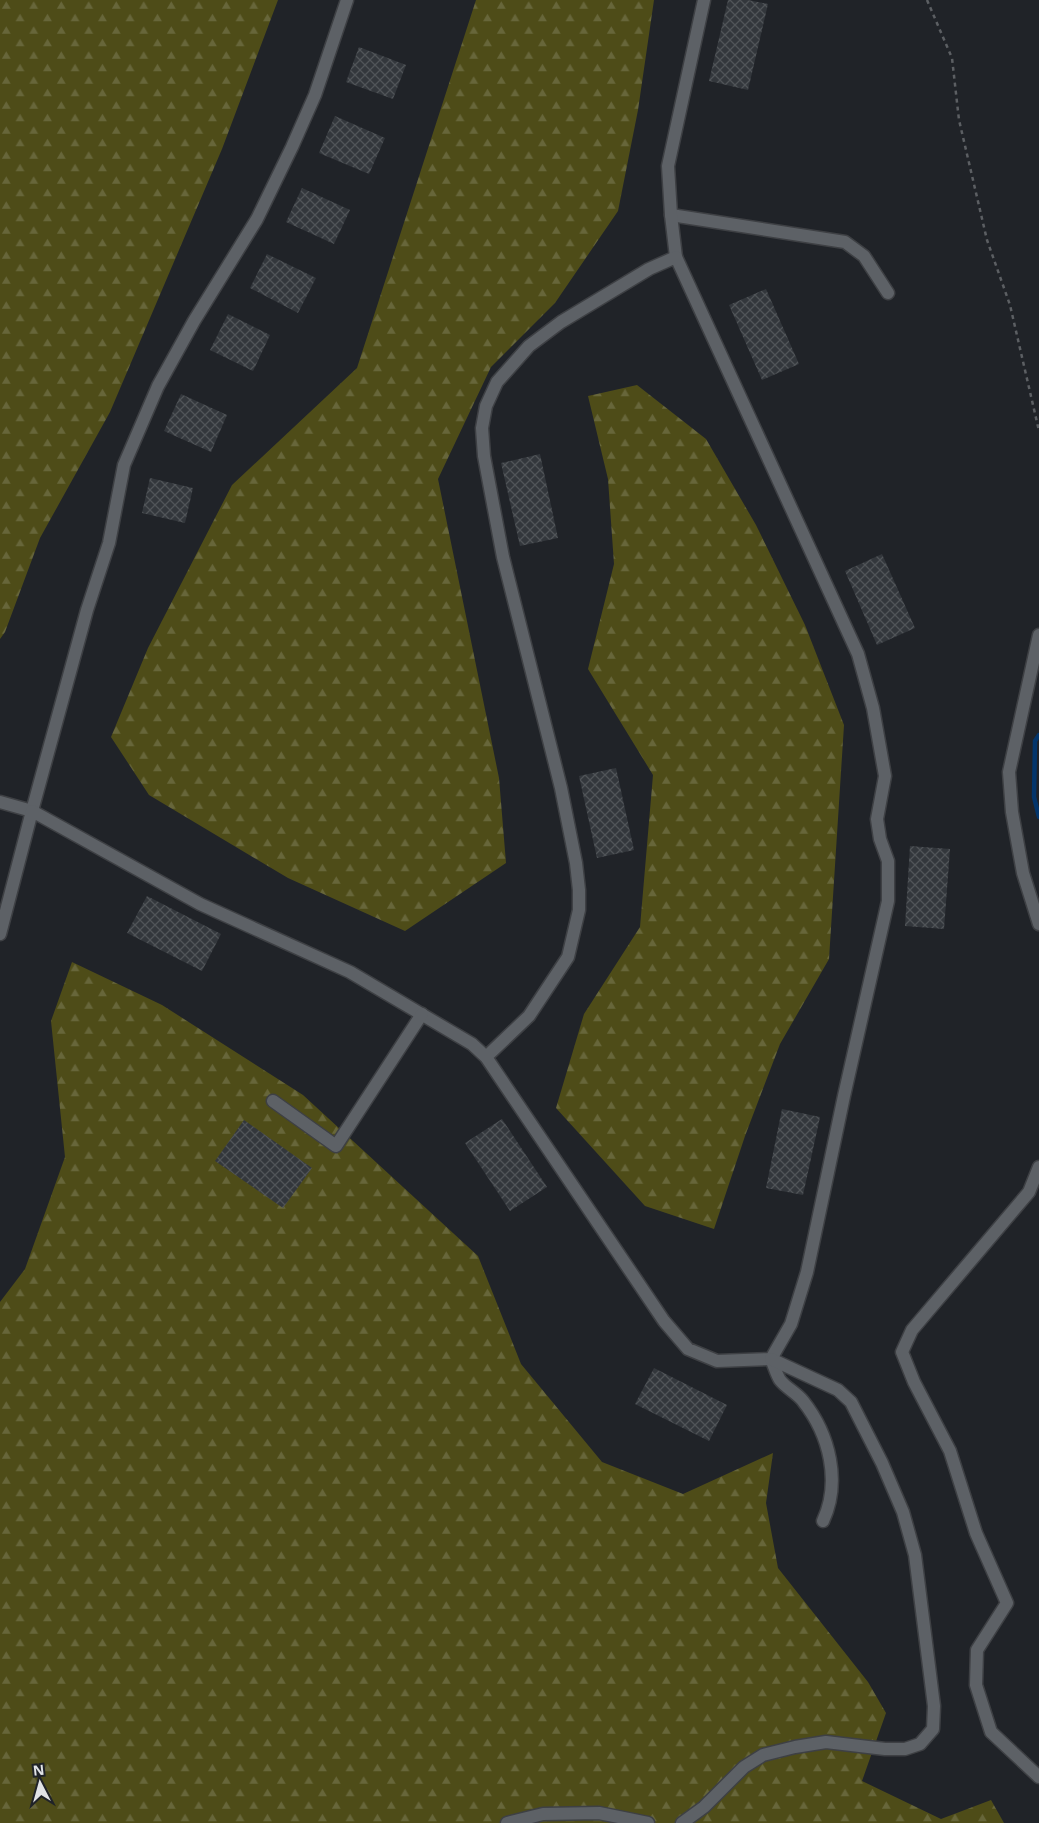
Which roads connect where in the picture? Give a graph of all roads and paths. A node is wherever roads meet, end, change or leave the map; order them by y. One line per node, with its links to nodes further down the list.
1 (347, 0): 10 (street)
2 (704, 0): 4 (street)
3 (926, 0): 7 (path)
4 (671, 215): 5 (street); 6 (street)
5 (676, 257): 14 (street); 17 (street)
6 (888, 294)
7 (1039, 431)
8 (1039, 635): 11 (street)
9 (0, 802): 10 (street)
10 (32, 811): 12 (street); 13 (street)
11 (1039, 924)
12 (0, 934)
13 (422, 1014): 14 (street); 15 (street)
14 (486, 1057): 17 (street)
15 (273, 1102)
16 (1039, 1168): 19 (street)
17 (771, 1359): 18 (street); 22 (street)
18 (823, 1521)
19 (1039, 1777)
20 (507, 1823): 21 (street)
21 (648, 1823)
22 (682, 1823)

